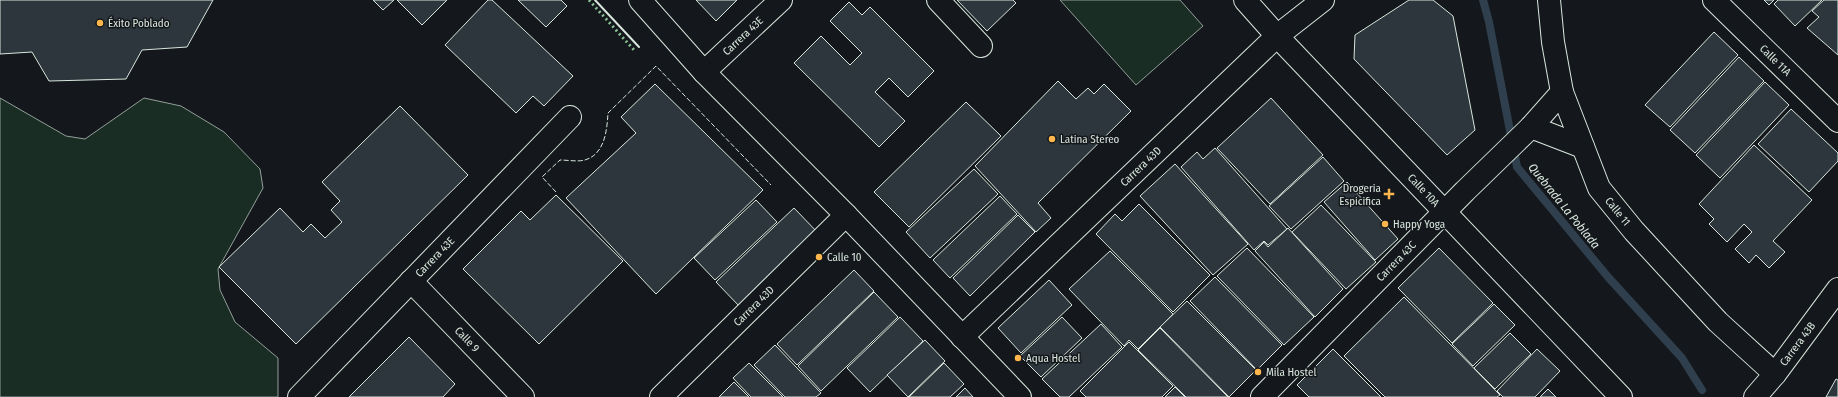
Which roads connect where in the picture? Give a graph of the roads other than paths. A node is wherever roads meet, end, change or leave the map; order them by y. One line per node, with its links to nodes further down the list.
1 (640, 0): 10 (street)
2 (781, 0): 10 (street, Carrera 43E)
3 (938, 0): 9 (street)
4 (1245, 0): 8 (street)
5 (1323, 0): 8 (street, Carrera 43D)
6 (1549, 0): 11 (street, Calle 11)
7 (1714, 0): 13 (street, Calle 11A)
8 (1277, 36): 16 (street, Calle 10A); 20 (street, Carrera 43D)
9 (981, 46)
10 (704, 72): 17 (street)
11 (1562, 92): 14 (street, Carrera 43C); 15 (street, Calle 11)
12 (570, 118): 18 (street, Carrera 43E)
13 (1838, 121)
14 (1527, 131): 15 (street); 16 (street, Carrera 43C)
15 (1584, 147): 21 (street, Calle 11)
16 (1444, 212): 26 (street, Carrera 43C); 27 (street, Calle 10A)
17 (846, 215): 20 (street); 24 (street, Carrera 43D)
18 (411, 281): 22 (street, Carrera 43E); 23 (street, Calle 9)
19 (1838, 289): 21 (street, Carrera 43B)
20 (962, 337): 25 (street)
21 (1775, 374): 28 (street, Carrera 43B)
22 (298, 397)
23 (522, 397)
24 (661, 397)
25 (1020, 397)
26 (1262, 397)
27 (1621, 397)
28 (1755, 397)

